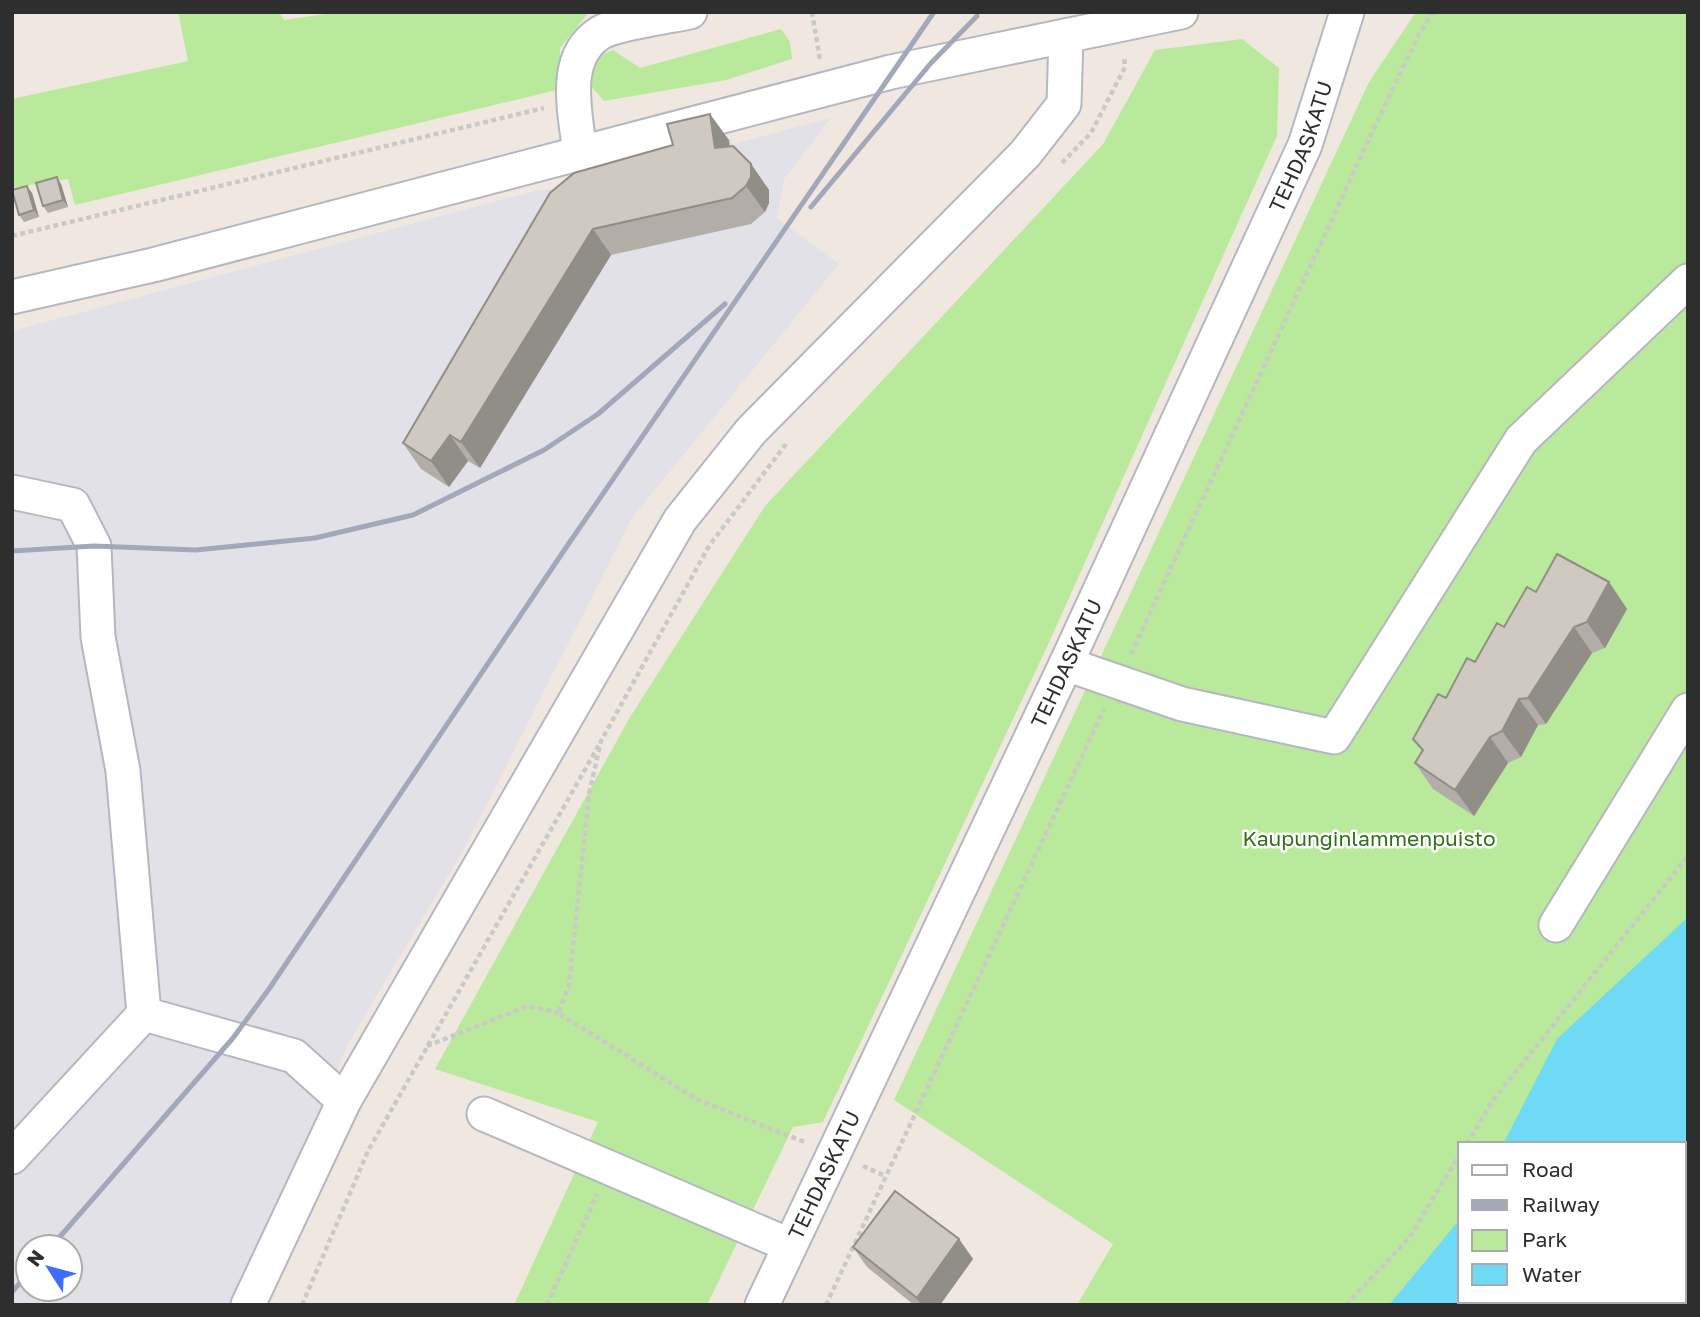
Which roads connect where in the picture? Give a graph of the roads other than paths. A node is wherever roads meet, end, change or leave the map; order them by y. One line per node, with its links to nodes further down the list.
1 (690, 12): 5 (street)
2 (1181, 12): 4 (street)
3 (1347, 12): 9 (street, TEHDASKATU)
4 (1066, 36): 5 (street); 13 (street)
5 (580, 154): 7 (street)
6 (1688, 281): 9 (street)
7 (12, 297)
8 (12, 492): 12 (street)
9 (1066, 664): 16 (street, TEHDASKATU)
10 (1688, 710): 11 (street)
11 (1556, 925)
12 (144, 1014): 13 (street); 15 (street)
13 (344, 1101): 18 (street)
14 (484, 1114): 16 (street)
15 (12, 1157)
16 (789, 1245): 17 (street, TEHDASKATU)
17 (772, 1302)
18 (248, 1305)

